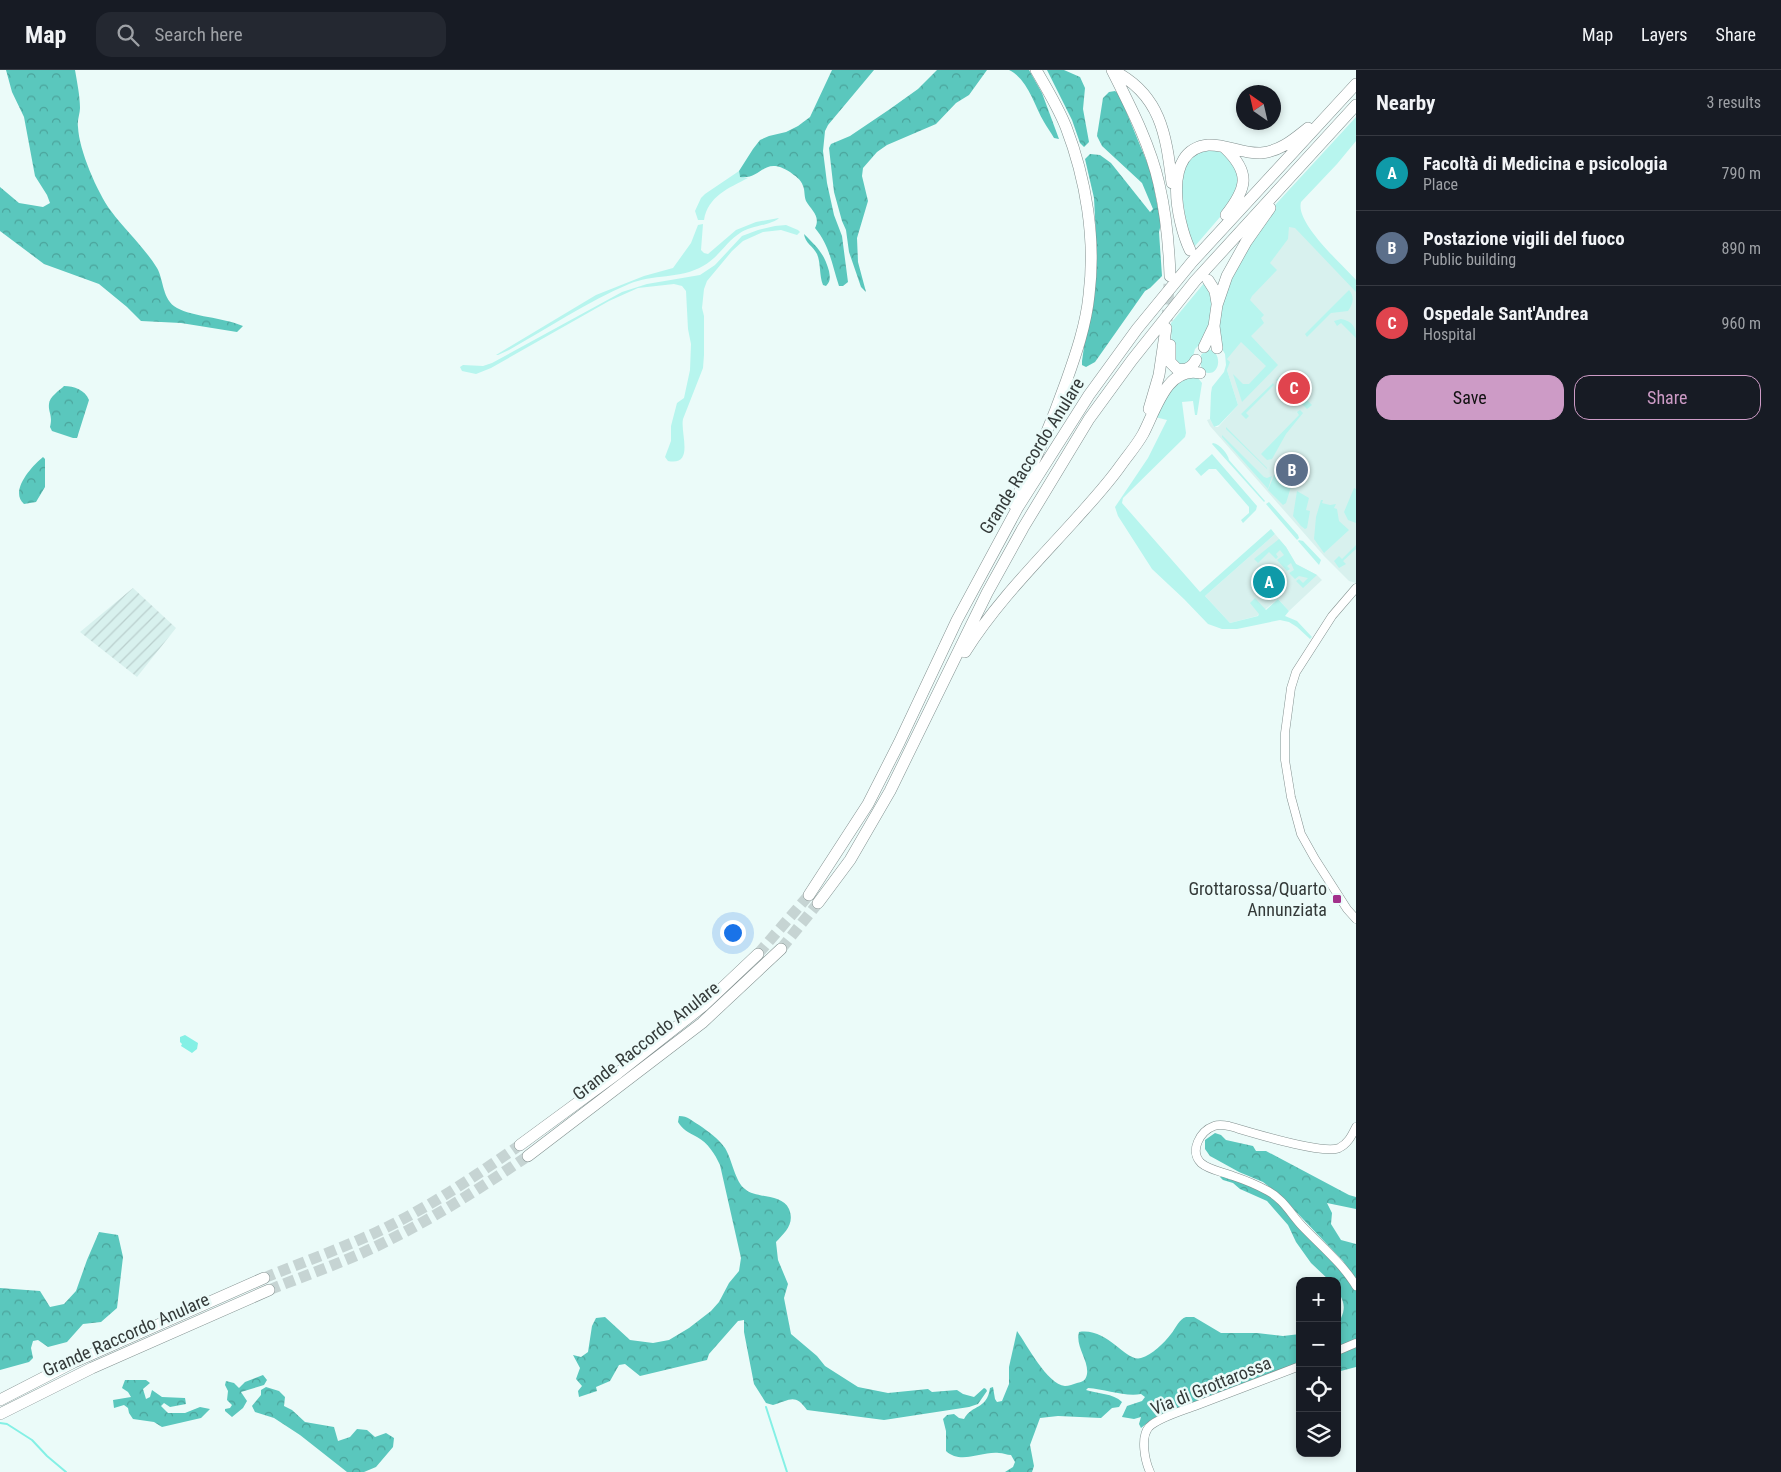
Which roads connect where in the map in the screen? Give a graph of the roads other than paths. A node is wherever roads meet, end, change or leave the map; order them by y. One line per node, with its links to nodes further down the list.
1 (1036, 70): 19 (highway)
2 (1112, 70): 7 (highway); 9 (highway)
3 (1353, 87): 6 (highway); 8 (highway, Grande Raccordo Anulare)
4 (1356, 105): 5 (highway, Grande Raccordo Anulare)
5 (1323, 140): 11 (highway); 20 (highway, Grande Raccordo Anulare)
6 (1225, 148): 7 (highway); 8 (highway)
7 (1179, 209): 8 (highway)
8 (1191, 256): 19 (highway, Grande Raccordo Anulare)
9 (1170, 276)
10 (1208, 280): 11 (highway)
11 (1217, 305): 12 (highway)
12 (1214, 326): 13 (highway); 14 (highway)
13 (1204, 348)
14 (1217, 348)
15 (1196, 360): 17 (highway)
16 (1200, 373): 17 (highway)
17 (1126, 458): 20 (highway)
18 (1356, 588): 23 (street)
19 (957, 620): 21 (highway, Grande Raccordo Anulare)
20 (938, 693): 22 (highway, Grande Raccordo Anulare)
21 (809, 895)
22 (818, 903)
23 (1356, 920)
24 (781, 949): 28 (highway, Grande Raccordo Anulare)
25 (758, 954): 27 (highway, Grande Raccordo Anulare)
26 (1356, 1127): 30 (street)
27 (520, 1145)
28 (528, 1156)
29 (264, 1278): 35 (highway, Grande Raccordo Anulare)
30 (1356, 1286)
31 (269, 1290): 36 (highway, Grande Raccordo Anulare)
32 (1356, 1343): 33 (street)
33 (1341, 1349)
34 (1297, 1367): 37 (street, Via di Grottarossa)
35 (0, 1400)
36 (0, 1414)
37 (1150, 1472)

